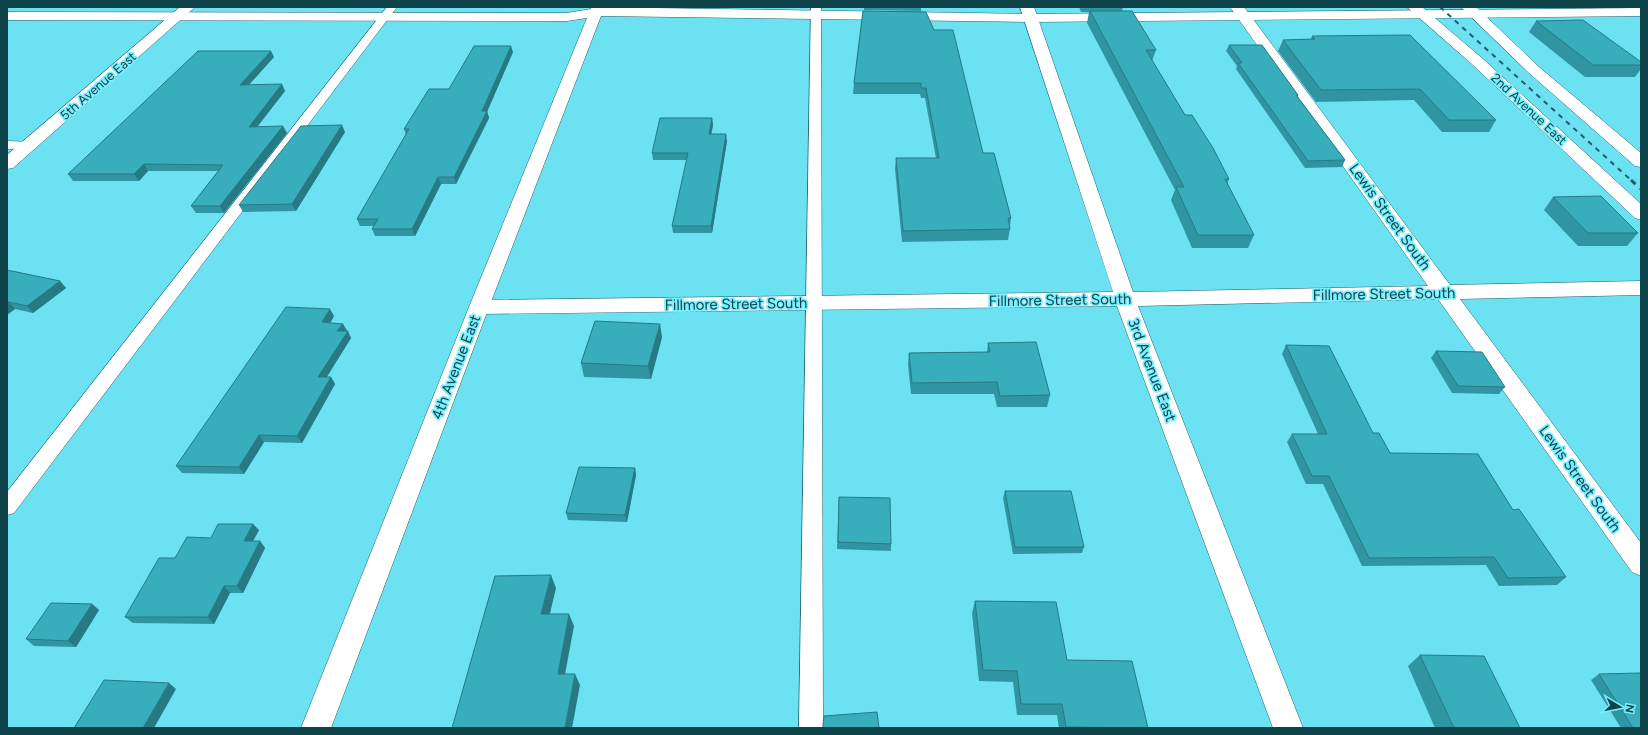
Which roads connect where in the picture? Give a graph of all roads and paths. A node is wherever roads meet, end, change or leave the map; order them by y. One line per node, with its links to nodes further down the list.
1 (597, 10): 4 (street); 7 (street); 20 (street, 4th Avenue East)
2 (1417, 10): 3 (street); 5 (street); 15 (street, 2nd Avenue East)
3 (1472, 10): 9 (street); 13 (street)
4 (816, 11): 8 (street); 19 (lane)
5 (1240, 11): 8 (street); 17 (street, Lewis Street South)
6 (183, 12): 7 (street); 10 (street); 12 (street, 5th Avenue East)
7 (388, 12): 21 (lane)
8 (1029, 12): 18 (street, 3rd Avenue East)
9 (1641, 12)
10 (7, 16)
11 (7, 145): 12 (lane)
12 (29, 145): 14 (street, 5th Avenue East)
13 (1641, 162)
14 (7, 164)
15 (1641, 214)
16 (1641, 288): 17 (street, Fillmore Street South)
17 (1446, 292): 18 (street, Fillmore Street South); 22 (street, Lewis Street South)
18 (1125, 299): 19 (street, Fillmore Street South); 25 (street, 3rd Avenue East)
19 (814, 303): 20 (street, Fillmore Street South); 24 (lane)
20 (479, 307): 23 (street, 4th Avenue East)
21 (7, 507)
22 (1641, 564)
23 (316, 728)
24 (811, 728)
25 (1288, 728)

